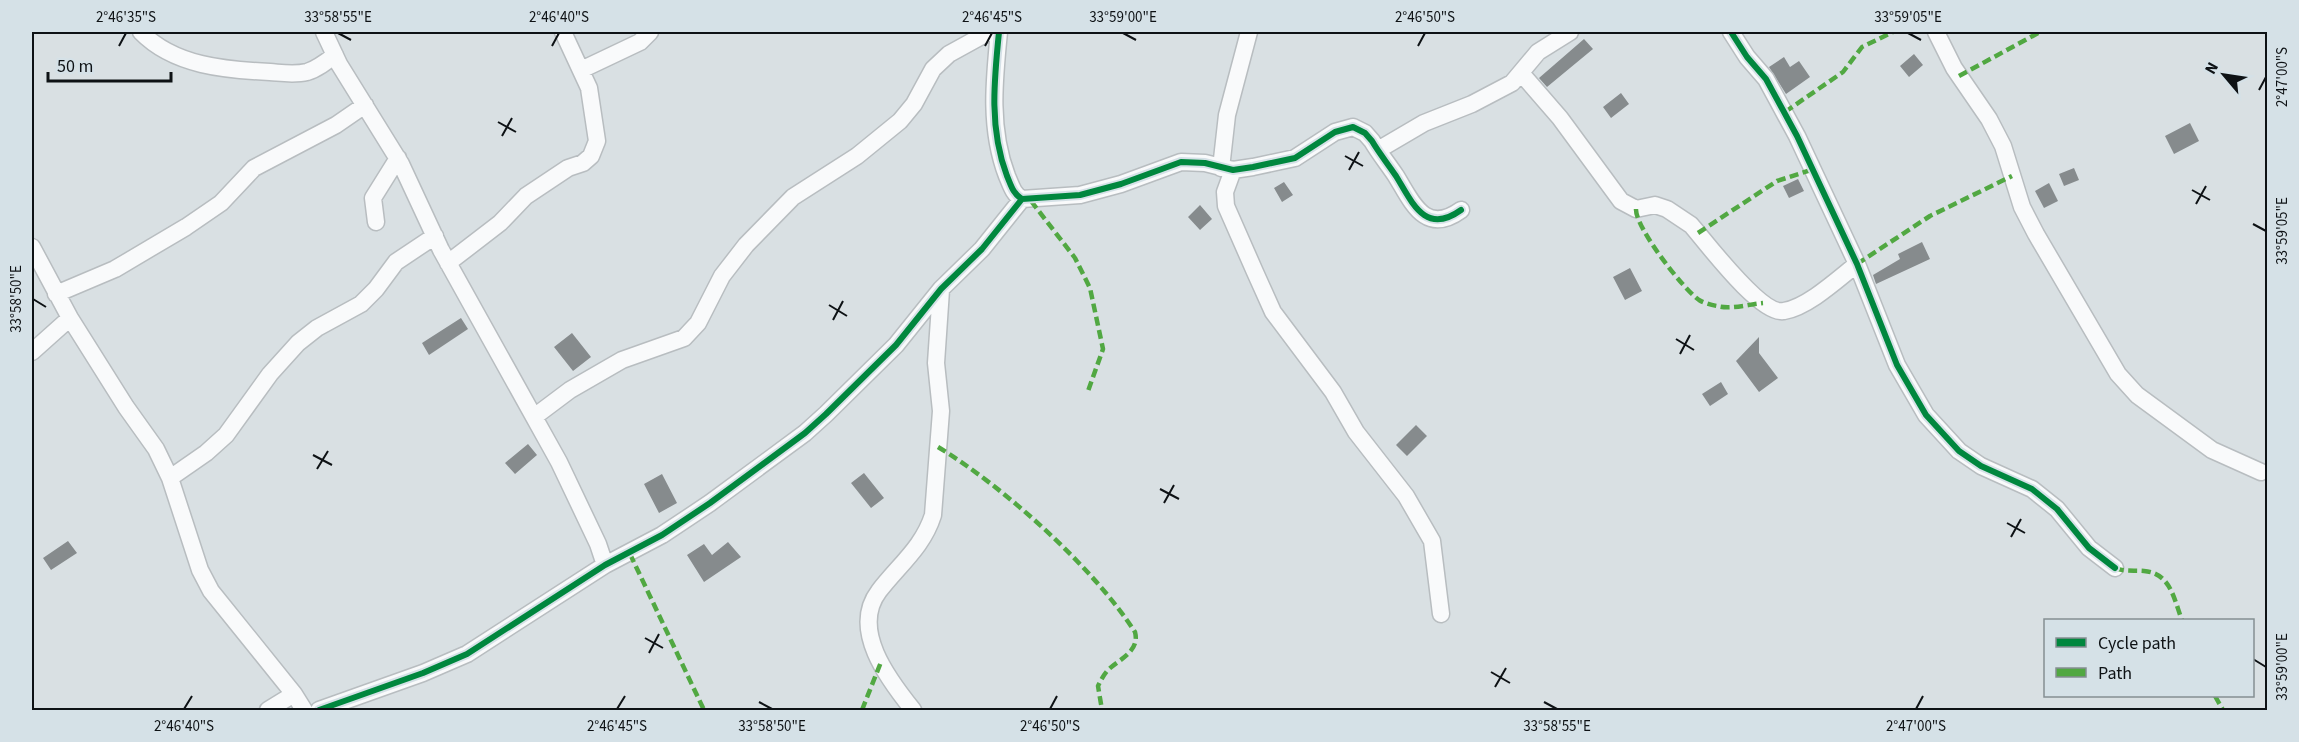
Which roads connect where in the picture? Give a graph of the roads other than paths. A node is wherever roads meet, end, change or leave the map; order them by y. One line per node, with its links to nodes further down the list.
1 (141, 32): 11 (street)
2 (324, 32): 11 (street)
3 (563, 32): 12 (street)
4 (650, 32): 12 (street)
5 (989, 32): 29 (street)
6 (999, 32): 18 (street)
7 (1249, 32): 17 (street)
8 (1570, 32): 13 (street)
9 (1731, 32): 24 (street)
10 (1936, 32): 30 (street)
11 (334, 56): 14 (street)
12 (581, 70): 23 (street)
13 (1521, 73): 15 (street); 24 (street)
14 (365, 105): 16 (street); 26 (street)
15 (1378, 150): 17 (street); 19 (street)
16 (398, 158): 20 (street); 21 (street)
17 (1227, 169): 18 (street); 34 (street)
18 (1022, 199): 25 (street)
19 (1461, 210)
20 (376, 222)
21 (435, 236): 23 (street); 31 (street)
22 (32, 247): 26 (street)
23 (448, 263): 29 (street)
24 (1857, 264): 33 (street)
25 (941, 289): 32 (street); 39 (street)
26 (56, 294): 27 (street)
27 (70, 318): 28 (street); 31 (street)
28 (32, 352)
29 (534, 417): 32 (street)
30 (2261, 472)
31 (170, 478): 35 (street)
32 (605, 565): 38 (street)
33 (2115, 568)
34 (1441, 614)
35 (294, 694): 36 (street); 37 (street)
36 (268, 711)
37 (304, 711)
38 (319, 711)
39 (913, 711)

